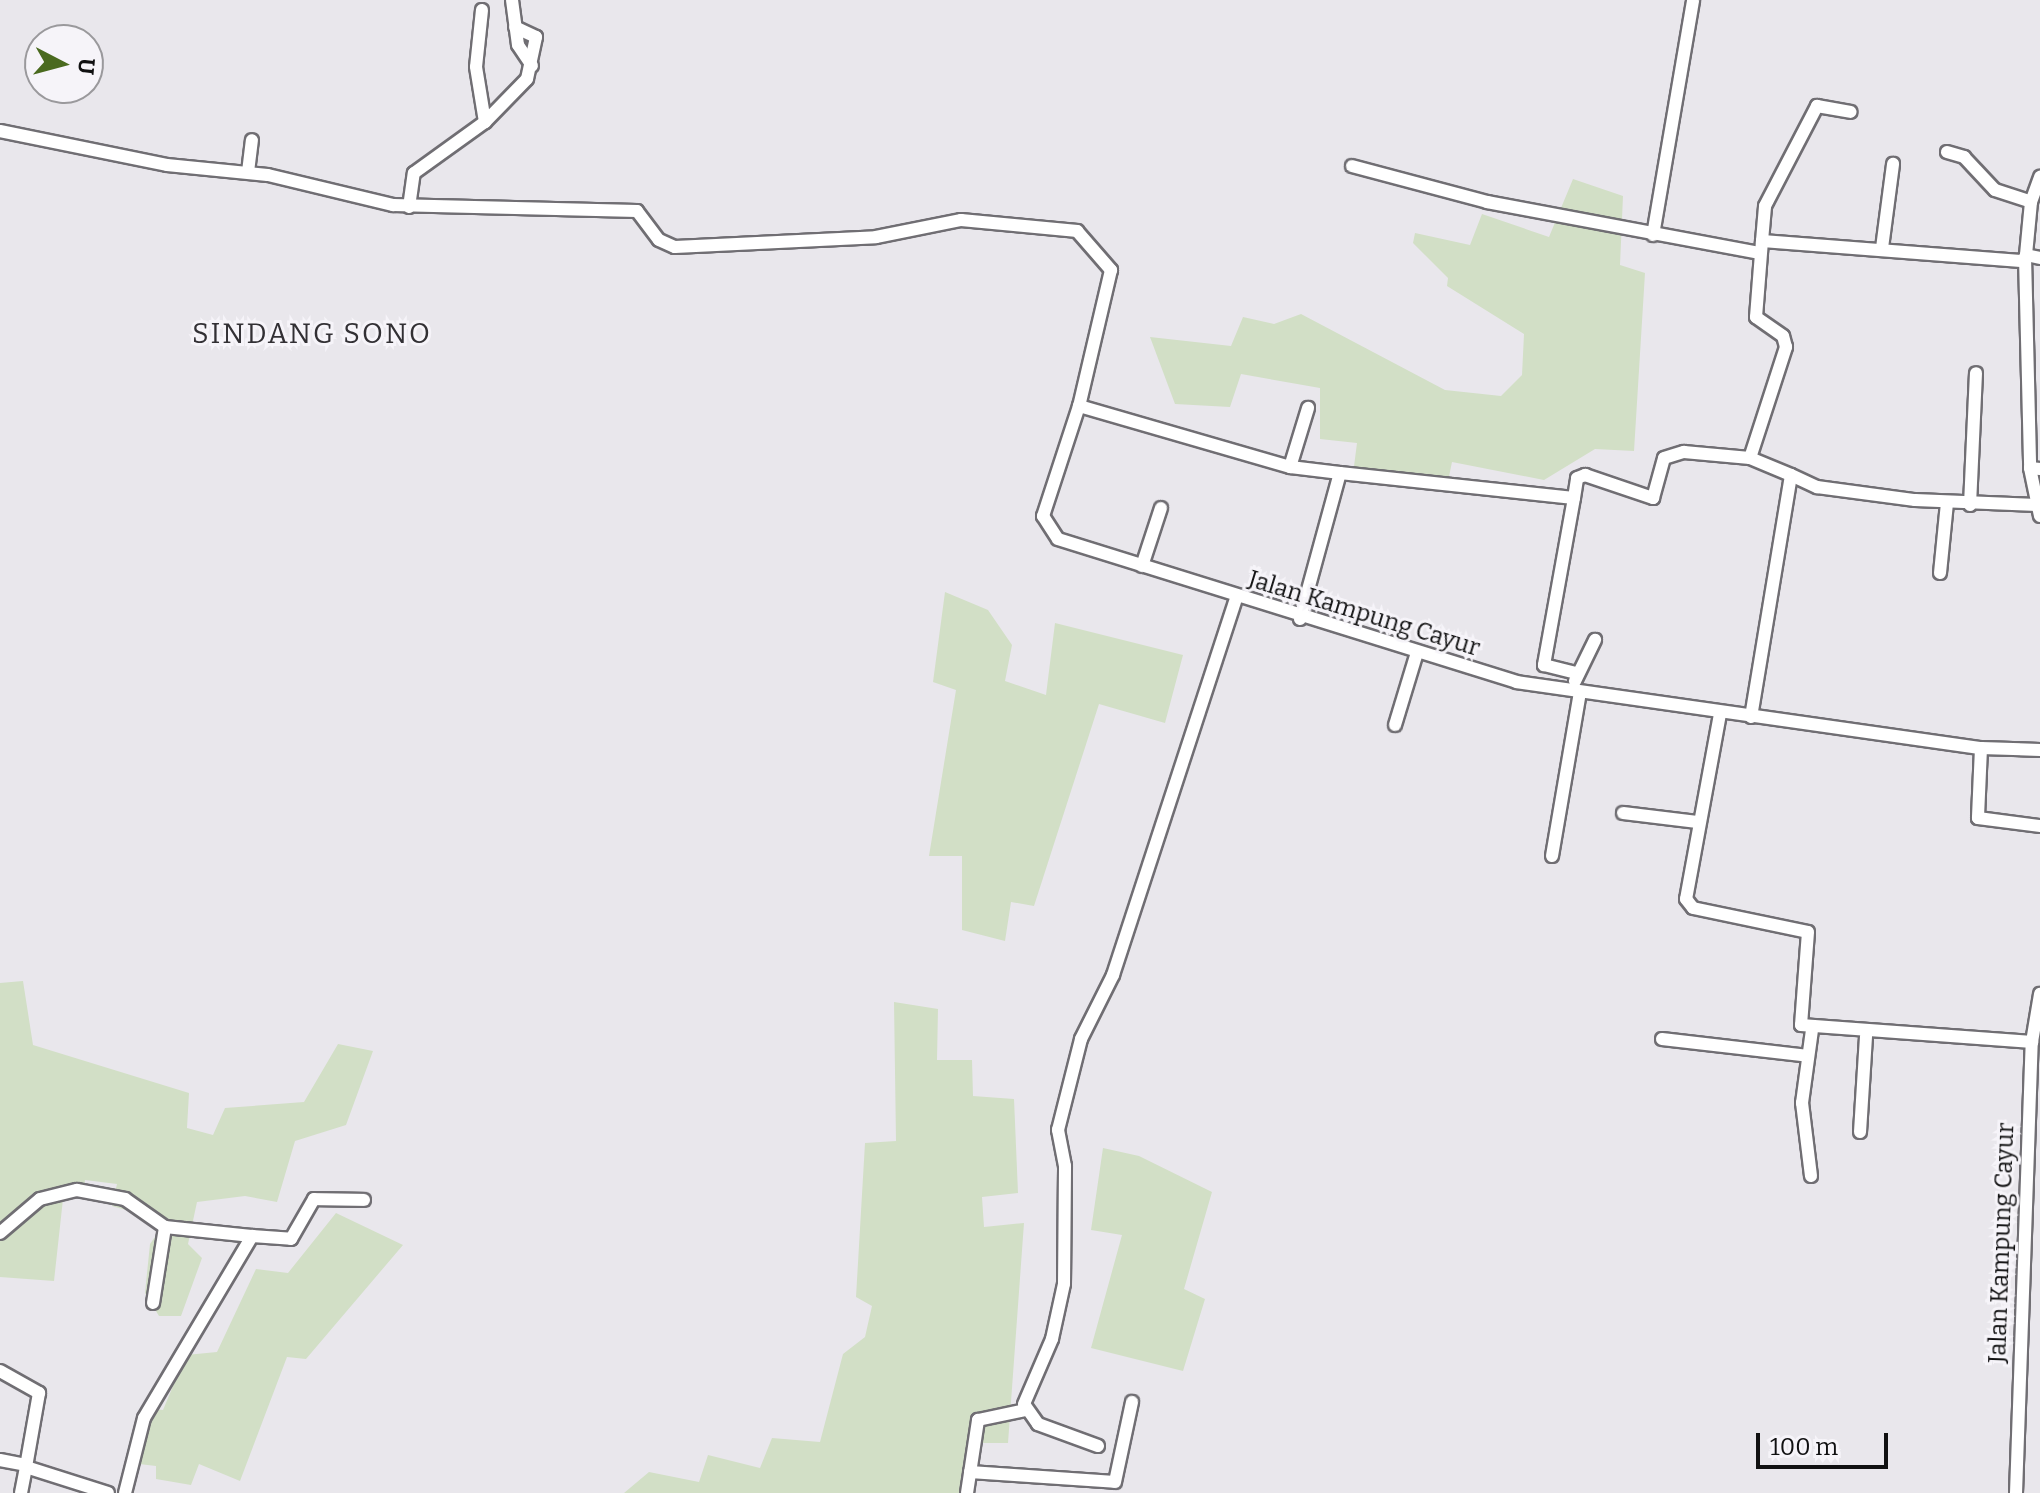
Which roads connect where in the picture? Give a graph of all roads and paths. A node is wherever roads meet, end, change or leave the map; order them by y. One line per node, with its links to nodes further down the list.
1 (512, 0): 4 (street)
2 (1693, 0): 17 (street)
3 (482, 10): 7 (street)
4 (515, 27): 5 (street); 5 (street)
5 (532, 66): 7 (street)
6 (1850, 112): 18 (street)
7 (485, 122): 16 (street)
8 (0, 131): 13 (street)
9 (252, 140): 13 (street)
10 (1947, 152): 15 (street)
11 (1893, 164): 19 (street)
12 (1352, 166): 17 (street)
13 (248, 172): 16 (street)
14 (2040, 177): 15 (street)
15 (2031, 202): 20 (street)
16 (409, 207): 23 (street)
17 (1653, 235): 18 (street)
18 (1761, 247): 19 (street); 25 (street)
19 (1882, 248): 20 (street)
20 (2024, 258): 21 (street); 27 (street)
21 (2040, 258)
22 (1976, 373): 32 (street)
23 (1079, 406): 26 (street); 35 (street, Jalan Kampung Cayur)
24 (1308, 408): 26 (street)
25 (1750, 458): 29 (street); 30 (street)
26 (1290, 467): 28 (street)
27 (2035, 468): 34 (street)
28 (1340, 473): 30 (street); 38 (street)
29 (1791, 475): 31 (street); 44 (street)
30 (1574, 498): 41 (street)
31 (1947, 503): 32 (street); 36 (street)
32 (1970, 505): 34 (street)
33 (1161, 508): 35 (street)
34 (2039, 511)
35 (1142, 566): 37 (street, Jalan Kampung Cayur)
36 (1940, 573)
37 (1236, 599): 38 (street, Jalan Kampung Cayur); 67 (street)
38 (1300, 619): 40 (street, Jalan Kampung Cayur)
39 (1595, 640): 41 (street)
40 (1416, 656): 42 (street, Jalan Kampung Cayur); 45 (street)
41 (1575, 673): 42 (street)
42 (1577, 693): 43 (street, Jalan Kampung Cayur); 51 (street)
43 (1720, 714): 44 (street, Jalan Kampung Cayur); 49 (street)
44 (1751, 717): 46 (street, Jalan Kampung Cayur)
45 (1395, 725)
46 (1981, 748): 47 (street, Jalan Kampung Cayur); 50 (street)
47 (2040, 750)
48 (1623, 813): 49 (street)
49 (1697, 822): 53 (street)
50 (2040, 826)
51 (1552, 856)
52 (2040, 994): 56 (street, Jalan Kampung Cayur)
53 (1812, 1030): 54 (street); 57 (street)
54 (1866, 1036): 56 (street); 58 (street)
55 (1662, 1039): 57 (street)
56 (2032, 1042): 76 (street, Jalan Kampung Cayur)
57 (1808, 1056): 59 (street)
58 (1860, 1132)
59 (1811, 1176)
60 (364, 1200): 63 (street)
61 (165, 1227): 62 (street); 63 (street); 64 (street)
62 (0, 1233)
63 (252, 1236): 74 (street)
64 (153, 1303)
65 (0, 1371): 70 (street)
66 (1132, 1402): 71 (street)
67 (1025, 1410): 68 (street); 71 (street)
68 (1098, 1446)
69 (0, 1460): 70 (street)
70 (26, 1466): 72 (street); 73 (street)
71 (970, 1472): 75 (street)
72 (21, 1493)
73 (108, 1493)
74 (125, 1493)
75 (967, 1493)
76 (2016, 1493)

